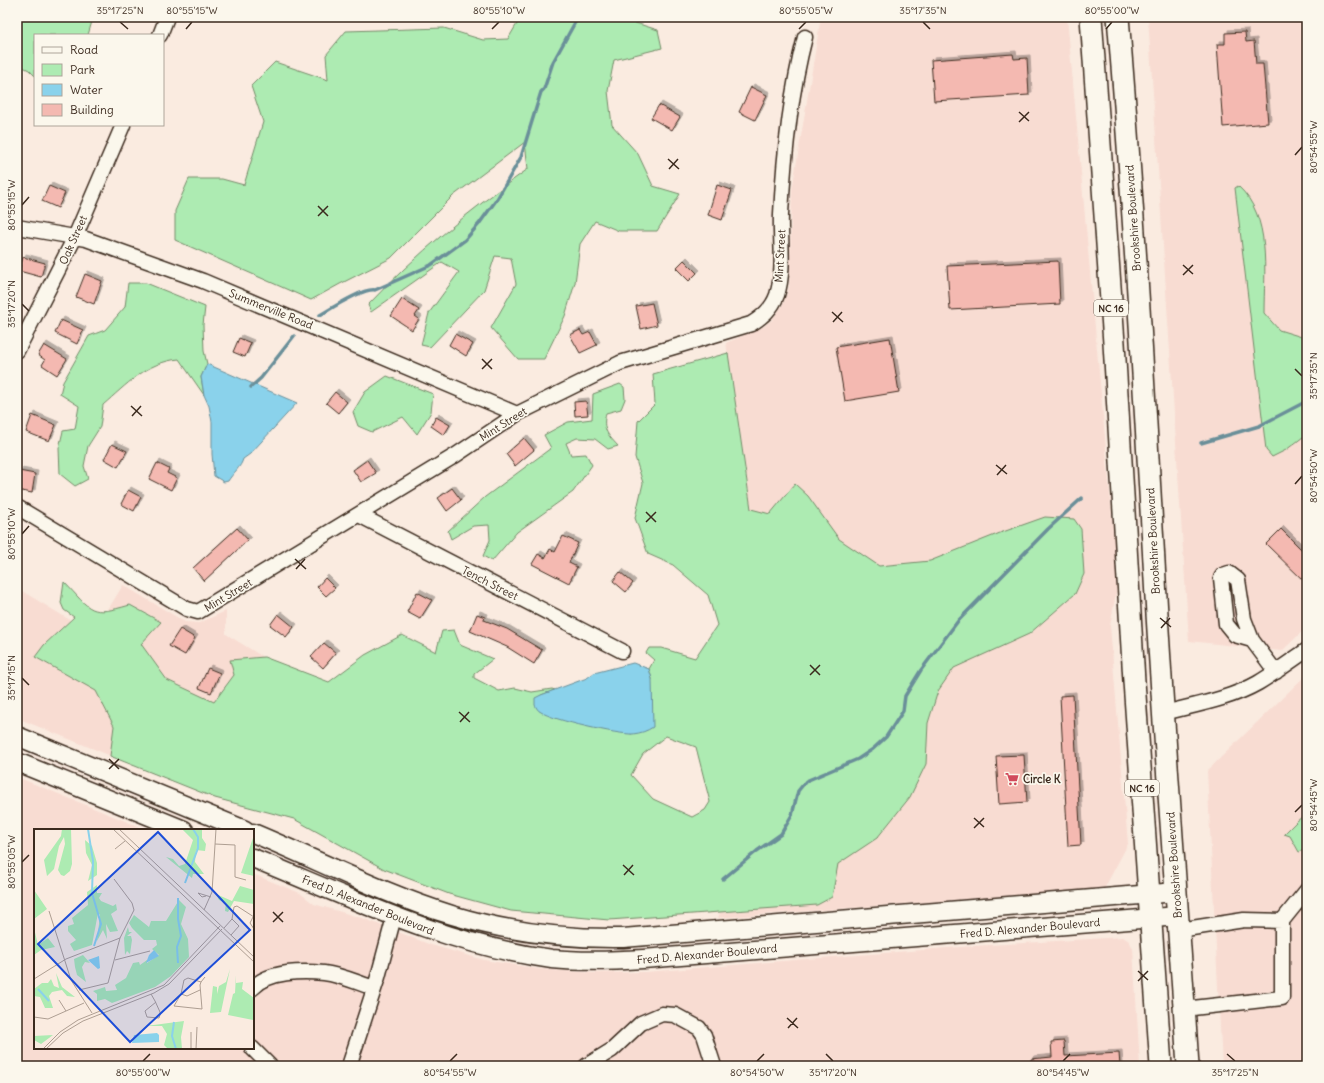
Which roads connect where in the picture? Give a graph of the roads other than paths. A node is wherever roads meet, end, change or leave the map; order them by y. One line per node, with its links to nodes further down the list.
1 (167, 17): 4 (street)
2 (1091, 17): 13 (highway, NC 16)
3 (1118, 17): 18 (highway, Brookshire Boulevard / NC 16)
4 (160, 34)
5 (805, 37): 10 (street, Mint Street)
6 (123, 126): 8 (street, Oak Street)
7 (17, 227): 8 (street, Summerville Road)
8 (75, 237): 9 (street, Oak Street); 10 (street, Summerville Road)
9 (17, 351)
10 (517, 414): 12 (street, Mint Street)
11 (17, 507): 12 (street, Mint Street)
12 (359, 515): 16 (street, Tench Street)
13 (1124, 519): 18 (highway); 19 (highway, NC 16)
14 (1252, 640): 17 (street)
15 (1307, 650): 17 (street)
16 (622, 651)
17 (1276, 672): 18 (street)
18 (1164, 713): 24 (highway, Brookshire Boulevard / NC 16)
19 (1138, 728): 24 (highway); 31 (highway, NC 16)
20 (17, 736): 23 (main road)
21 (17, 762): 22 (main road)
22 (182, 829)
23 (244, 829)
24 (1172, 832): 30 (highway, Brookshire Boulevard / NC 16)
25 (254, 833): 26 (main road, Fred D. Alexander Boulevard)
26 (300, 852): 28 (main road); 31 (main road, Fred D. Alexander Boulevard)
27 (254, 858): 28 (main road, Fred D. Alexander Boulevard)
28 (291, 874): 32 (main road, Fred D. Alexander Boulevard)
29 (1307, 890): 34 (street)
30 (1176, 892): 31 (main road, Fred D. Alexander Boulevard); 35 (highway, Brookshire Boulevard / NC 16)
31 (1150, 895): 33 (highway, NC 16)
32 (394, 917): 33 (main road, Fred D. Alexander Boulevard); 37 (street)
33 (1152, 918): 35 (main road, Fred D. Alexander Boulevard); 44 (highway, NC 16)
34 (1282, 921): 35 (street); 38 (street)
35 (1178, 923): 38 (highway, Brookshire Boulevard / NC 16)
36 (254, 987): 37 (street)
37 (374, 988): 41 (street)
38 (1184, 1009): 45 (highway, Brookshire Boulevard / NC 16)
39 (253, 1049): 40 (street)
40 (270, 1066)
41 (349, 1066)
42 (586, 1066): 43 (street)
43 (714, 1066)
44 (1161, 1066)
45 (1188, 1066)

